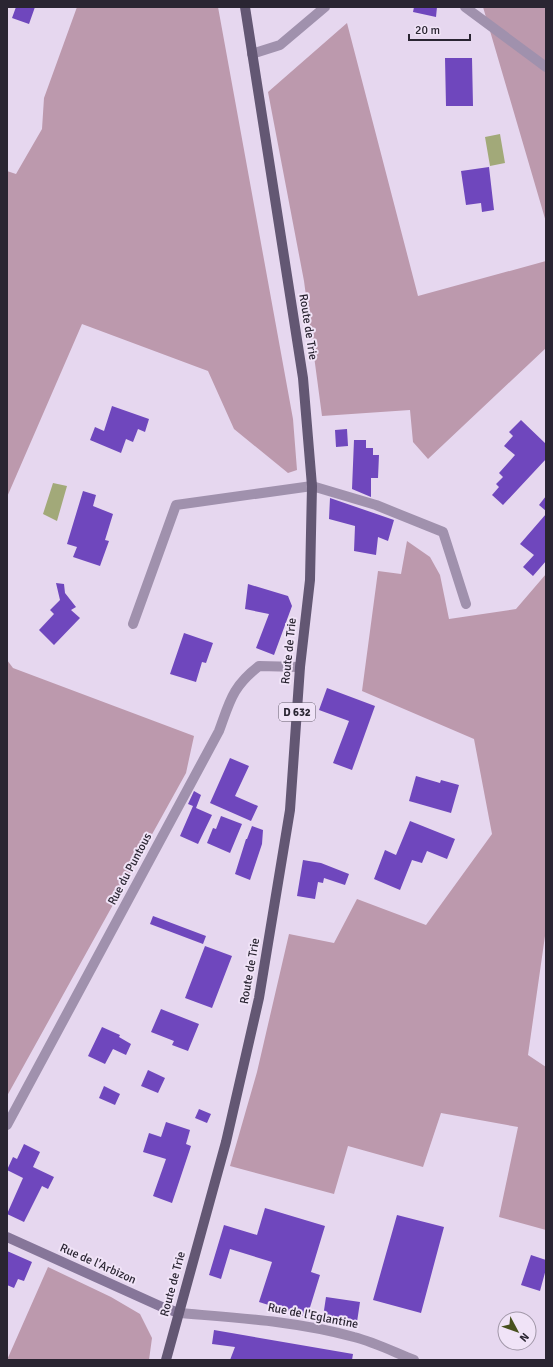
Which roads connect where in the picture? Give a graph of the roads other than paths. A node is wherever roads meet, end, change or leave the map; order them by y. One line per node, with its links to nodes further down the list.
1 (245, 7): 4 (main road, D 632)
2 (325, 7): 4 (street)
3 (465, 7): 5 (street)
4 (252, 54): 6 (main road, Route de Trie / D 632)
5 (546, 67)
6 (312, 486): 7 (street); 8 (street); 9 (main road, Route de Trie / D 632)
7 (466, 604)
8 (132, 624)
9 (300, 667): 10 (street, Rue du Puntous); 12 (main road, Route de Trie / D 632)
10 (7, 1125)
11 (7, 1237): 12 (street, Rue de l'Arbizon)
12 (179, 1313): 13 (main road, Route de Trie / D 632); 14 (street, Rue de l'Eglantine)
13 (166, 1360)
14 (414, 1360)

